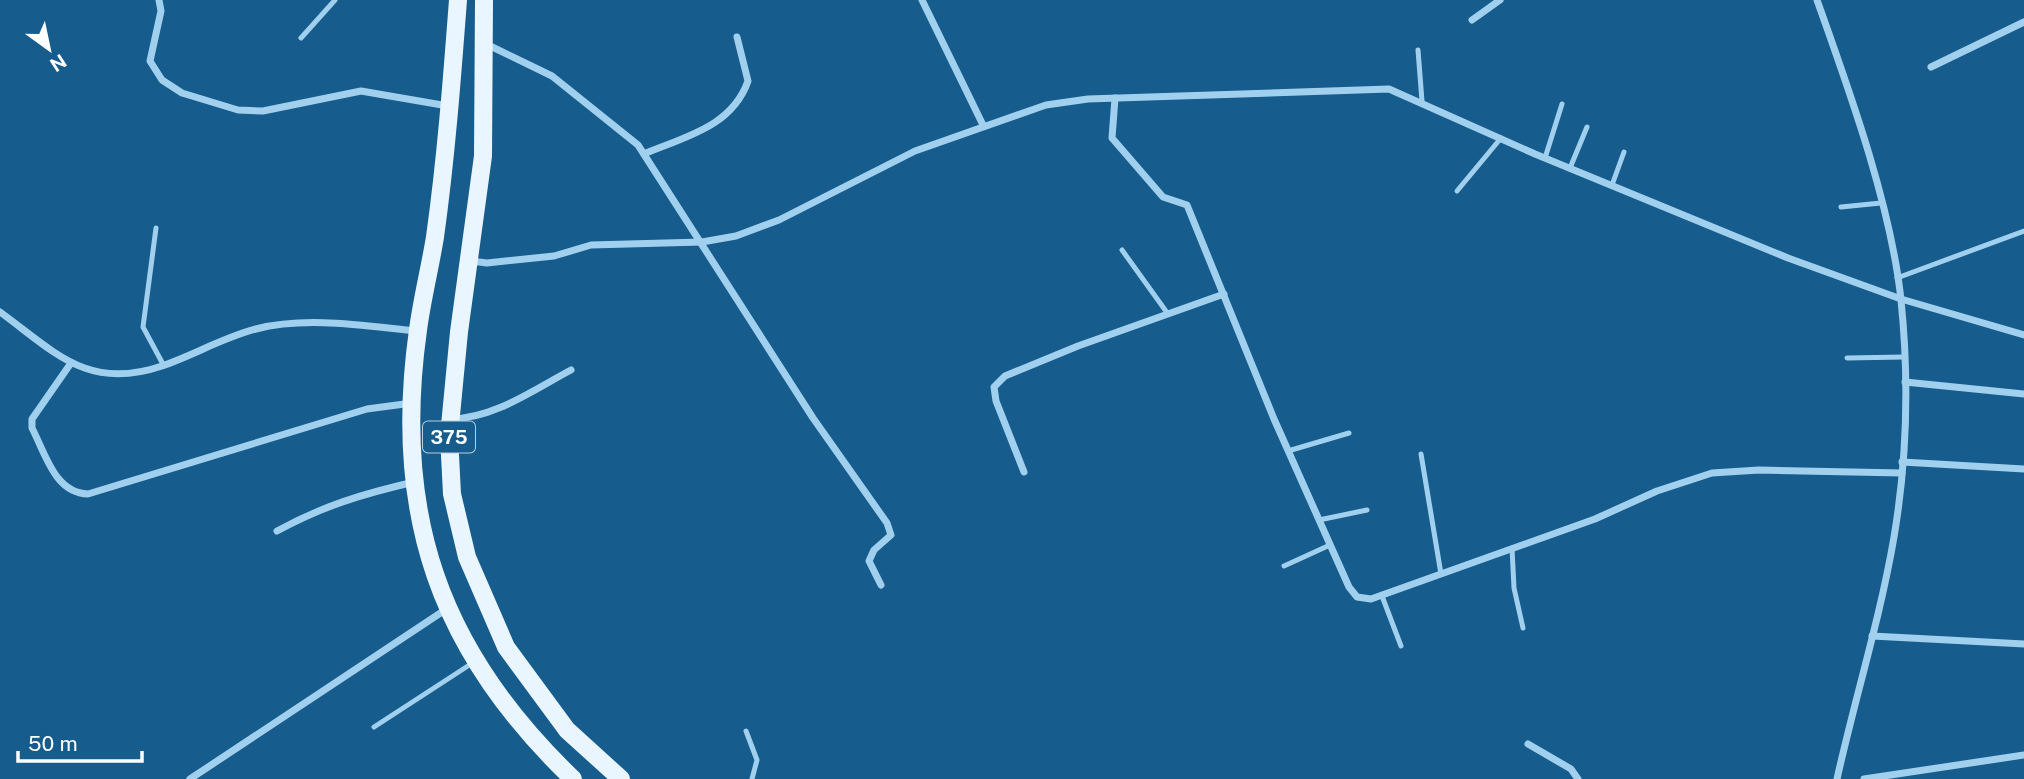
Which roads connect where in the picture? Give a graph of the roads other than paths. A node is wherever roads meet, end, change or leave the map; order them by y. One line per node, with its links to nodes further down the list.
1 (159, 0): 18 (street)
2 (335, 0): 11 (lane)
3 (458, 0): 18 (main road, 375)
4 (484, 0): 12 (main road, 375)
5 (922, 0): 19 (street)
6 (1500, 0): 8 (street)
7 (1817, 0): 28 (street)
8 (1472, 20)
9 (2024, 22): 14 (street)
10 (737, 37): 23 (street)
11 (301, 38)
12 (484, 43): 23 (street); 34 (main road, 375)
13 (1418, 50): 16 (lane)
14 (1931, 67)
15 (1115, 98): 16 (street); 19 (street); 36 (street)
16 (1422, 101): 21 (street)
17 (1562, 104): 24 (lane)
18 (449, 106): 40 (main road, 375)
19 (983, 125): 32 (street)
20 (1587, 127): 25 (lane)
21 (1501, 138): 24 (street); 27 (lane)
22 (1624, 152): 26 (lane)
23 (644, 154): 32 (street)
24 (1545, 158): 25 (street)
25 (1570, 168): 26 (street)
26 (1612, 184): 37 (street)
27 (1457, 191)
28 (1881, 203): 29 (lane); 35 (street)
29 (1841, 207)
30 (156, 228): 45 (lane)
31 (2024, 231): 35 (lane)
32 (702, 242): 34 (street); 66 (street)
33 (1122, 250): 39 (lane)
34 (467, 260): 50 (main road, 375)
35 (1897, 278): 37 (street)
36 (1224, 294): 39 (street); 52 (street)
37 (1901, 299): 41 (street); 42 (street)
38 (0, 312): 44 (street)
39 (1168, 314): 56 (street)
40 (418, 331): 45 (street); 49 (main road, 375)
41 (2024, 335)
42 (1904, 357): 43 (lane); 47 (street)
43 (1847, 358)
44 (71, 363): 45 (street); 49 (street)
45 (164, 366)
46 (571, 370): 50 (street)
47 (1905, 382): 48 (street); 54 (street)
48 (2024, 394)
49 (413, 403): 58 (main road, 375)
50 (451, 419): 80 (main road, 375)
51 (1349, 433): 52 (lane)
52 (1289, 451): 60 (street)
53 (1421, 454): 65 (lane)
54 (1902, 462): 55 (street); 57 (street)
55 (2024, 469)
56 (1024, 472)
57 (1902, 473): 63 (street); 70 (street)
58 (415, 481): 61 (street); 68 (main road, 375)
59 (1367, 510): 60 (lane)
60 (1319, 520): 62 (street)
61 (277, 531)
62 (1330, 545): 64 (lane); 67 (street)
63 (1512, 548): 65 (street); 69 (lane)
64 (1284, 566)
65 (1441, 574): 67 (street)
66 (881, 585)
67 (1382, 596): 72 (lane)
68 (448, 608): 73 (main road, 375); 78 (street)
69 (1523, 628)
70 (1872, 635): 71 (street); 83 (street)
71 (2024, 644)
72 (1401, 646)
73 (476, 661): 74 (lane); 79 (main road, 375)
74 (374, 727)
75 (746, 732): 81 (lane)
76 (1528, 744): 82 (street)
77 (2024, 755): 84 (street)
78 (190, 779)
79 (573, 779)
80 (621, 779)
81 (752, 779)
82 (1578, 779)
83 (1836, 779)
84 (1864, 779)

